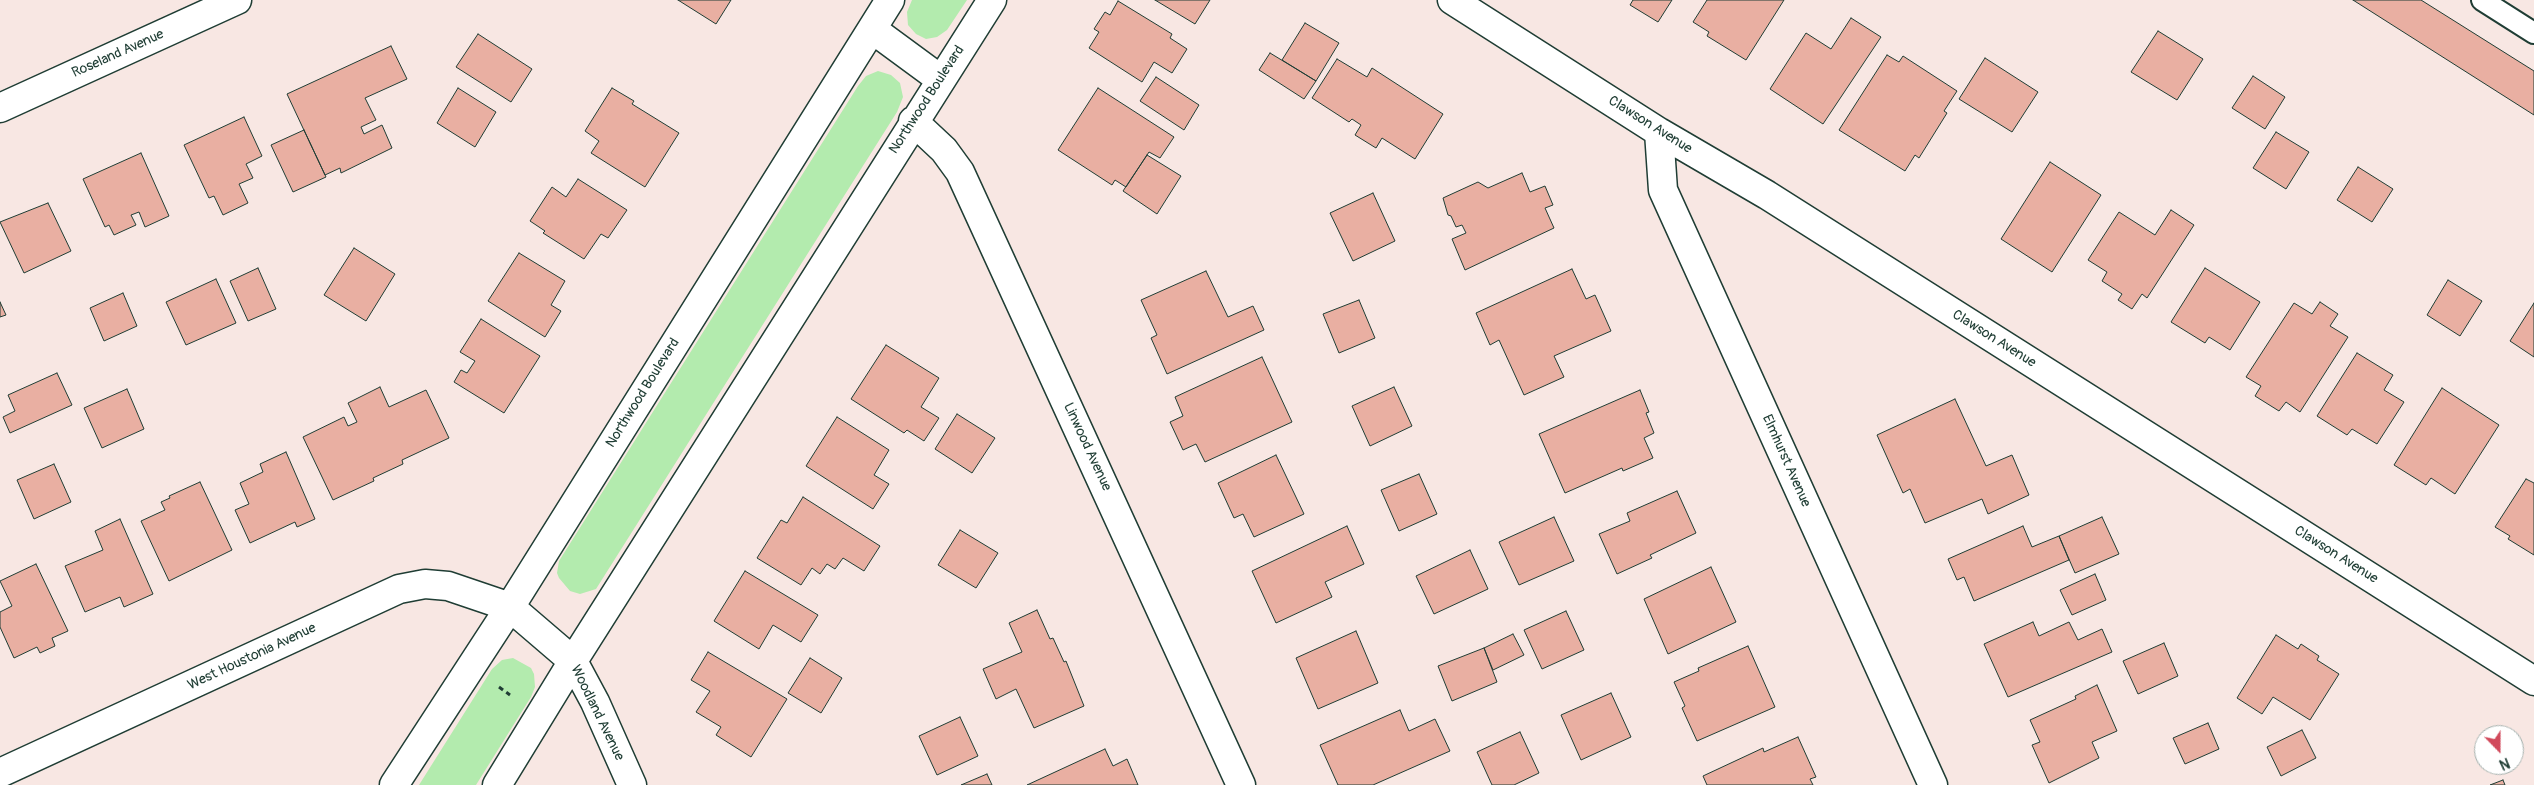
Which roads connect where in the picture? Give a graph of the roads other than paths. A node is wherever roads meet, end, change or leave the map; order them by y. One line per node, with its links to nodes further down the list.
1 (237, 0): 9 (street, Roseland Avenue)
2 (890, 0): 6 (street, Northwood Boulevard)
3 (992, 0): 8 (street, Northwood Boulevard)
4 (1452, 0): 11 (street, Clawson Avenue)
5 (2482, 0): 7 (lane)
6 (872, 29): 8 (street); 12 (street, Northwood Boulevard)
7 (2534, 33)
8 (940, 79): 10 (street, Northwood Boulevard)
9 (0, 108)
10 (913, 122): 13 (street, Northwood Boulevard); 19 (street, Linwood Avenue)
11 (1659, 132): 14 (street, Clawson Avenue); 20 (street, Elmhurst Avenue)
12 (510, 607): 13 (street, Woodland Avenue); 15 (street, West Houstonia Avenue); 16 (street, Northwood Boulevard)
13 (573, 661): 17 (street, Northwood Boulevard); 18 (street, Woodland Avenue)
14 (2534, 681)
15 (0, 773)
16 (394, 785)
17 (497, 785)
18 (632, 785)
19 (1241, 785)
20 (1934, 785)

